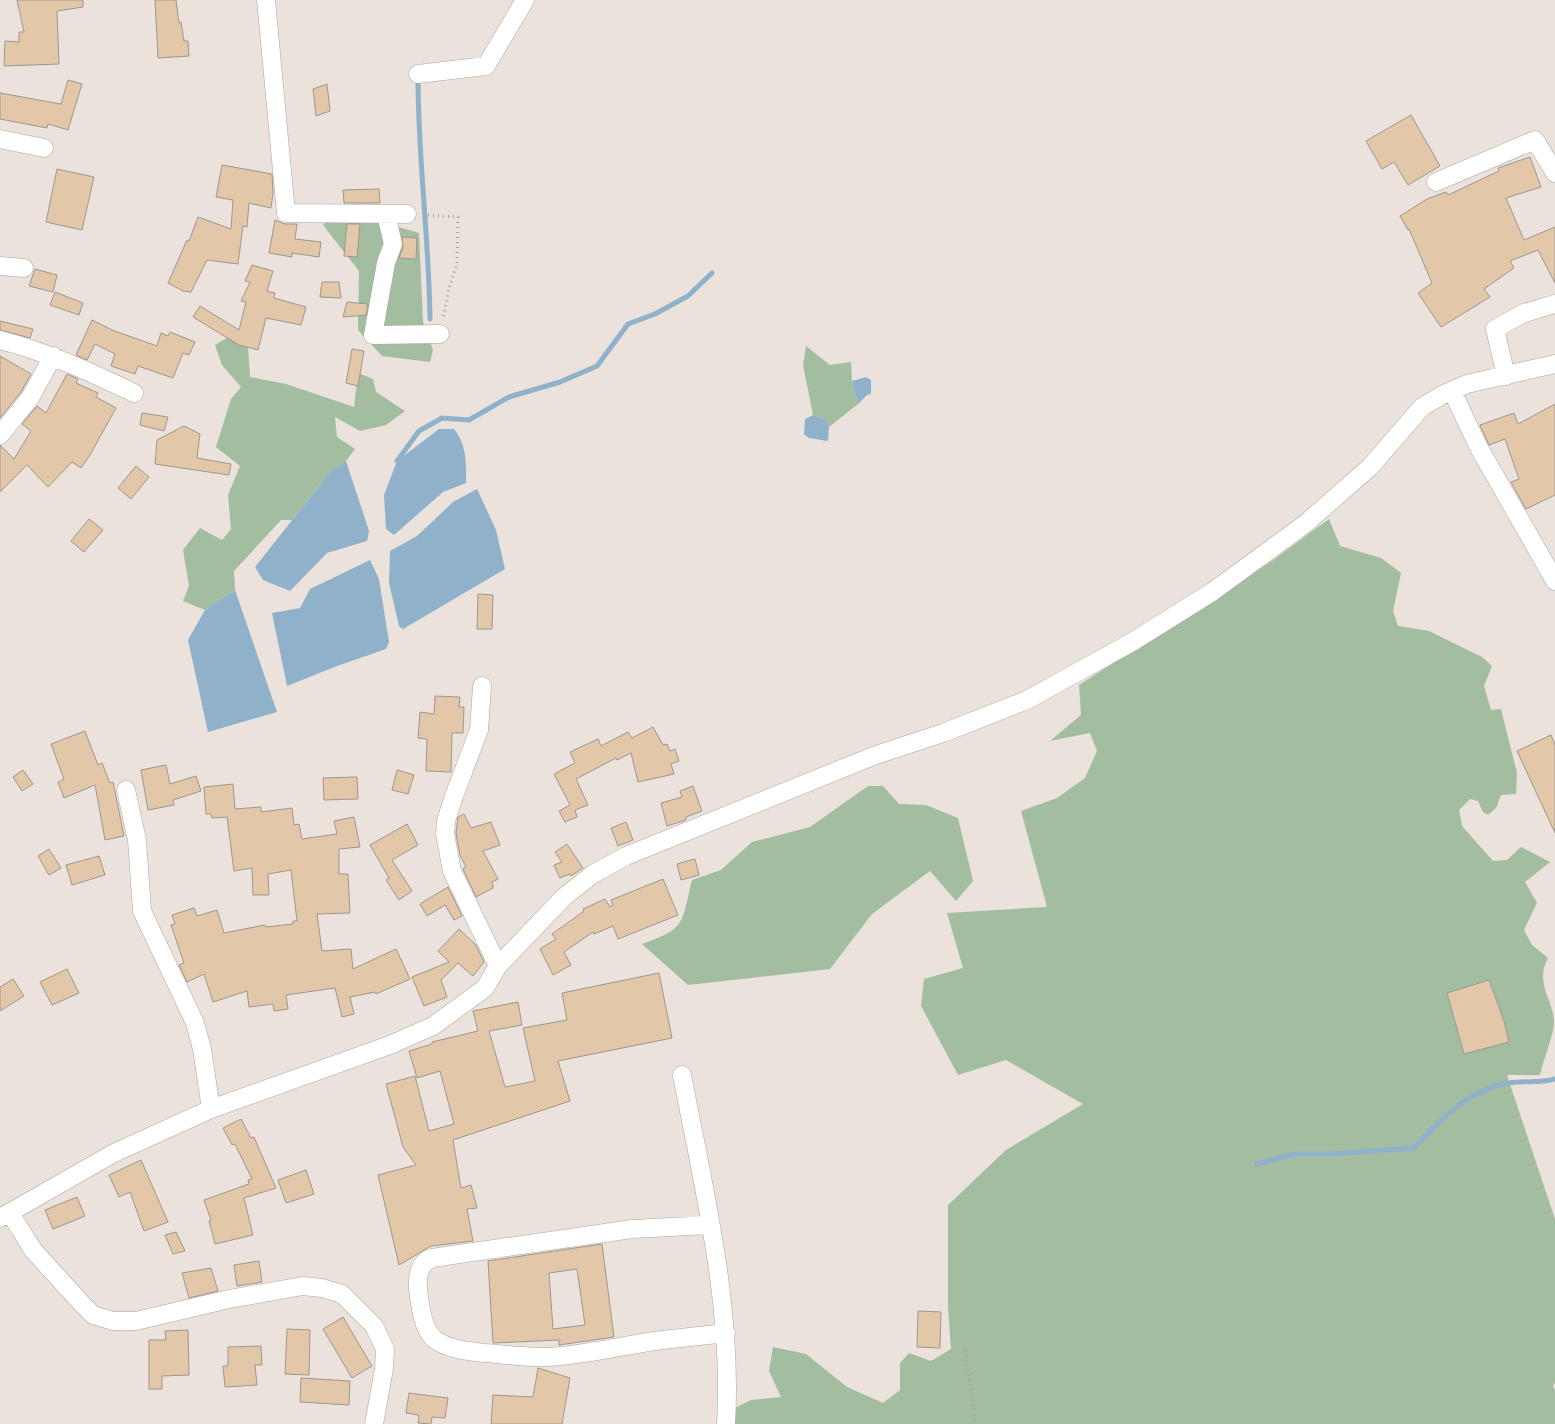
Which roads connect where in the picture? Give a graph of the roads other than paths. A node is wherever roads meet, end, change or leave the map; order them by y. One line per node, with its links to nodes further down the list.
1 (266, 0): 8 (street)
2 (525, 0): 3 (street)
3 (418, 74)
4 (0, 139): 5 (street)
5 (44, 148)
6 (1555, 173): 7 (street)
7 (1436, 182)
8 (386, 214): 9 (street); 13 (street)
9 (407, 214)
10 (0, 266): 11 (street)
11 (24, 268)
12 (1555, 304): 17 (street)
13 (440, 334)
14 (0, 340): 15 (street)
15 (53, 356): 19 (street); 20 (street)
16 (1555, 364): 17 (street)
17 (1506, 376): 18 (street)
18 (1452, 390): 21 (street); 24 (street)
19 (134, 393)
20 (0, 435)
21 (1555, 580)
22 (482, 686): 24 (street)
23 (126, 790): 26 (street)
24 (498, 966): 26 (street)
25 (682, 1075): 28 (street)
26 (211, 1109): 27 (street)
27 (5, 1216): 30 (street)
28 (710, 1224): 29 (street); 29 (street)
29 (726, 1333): 31 (street)
30 (374, 1424)
31 (726, 1424)

